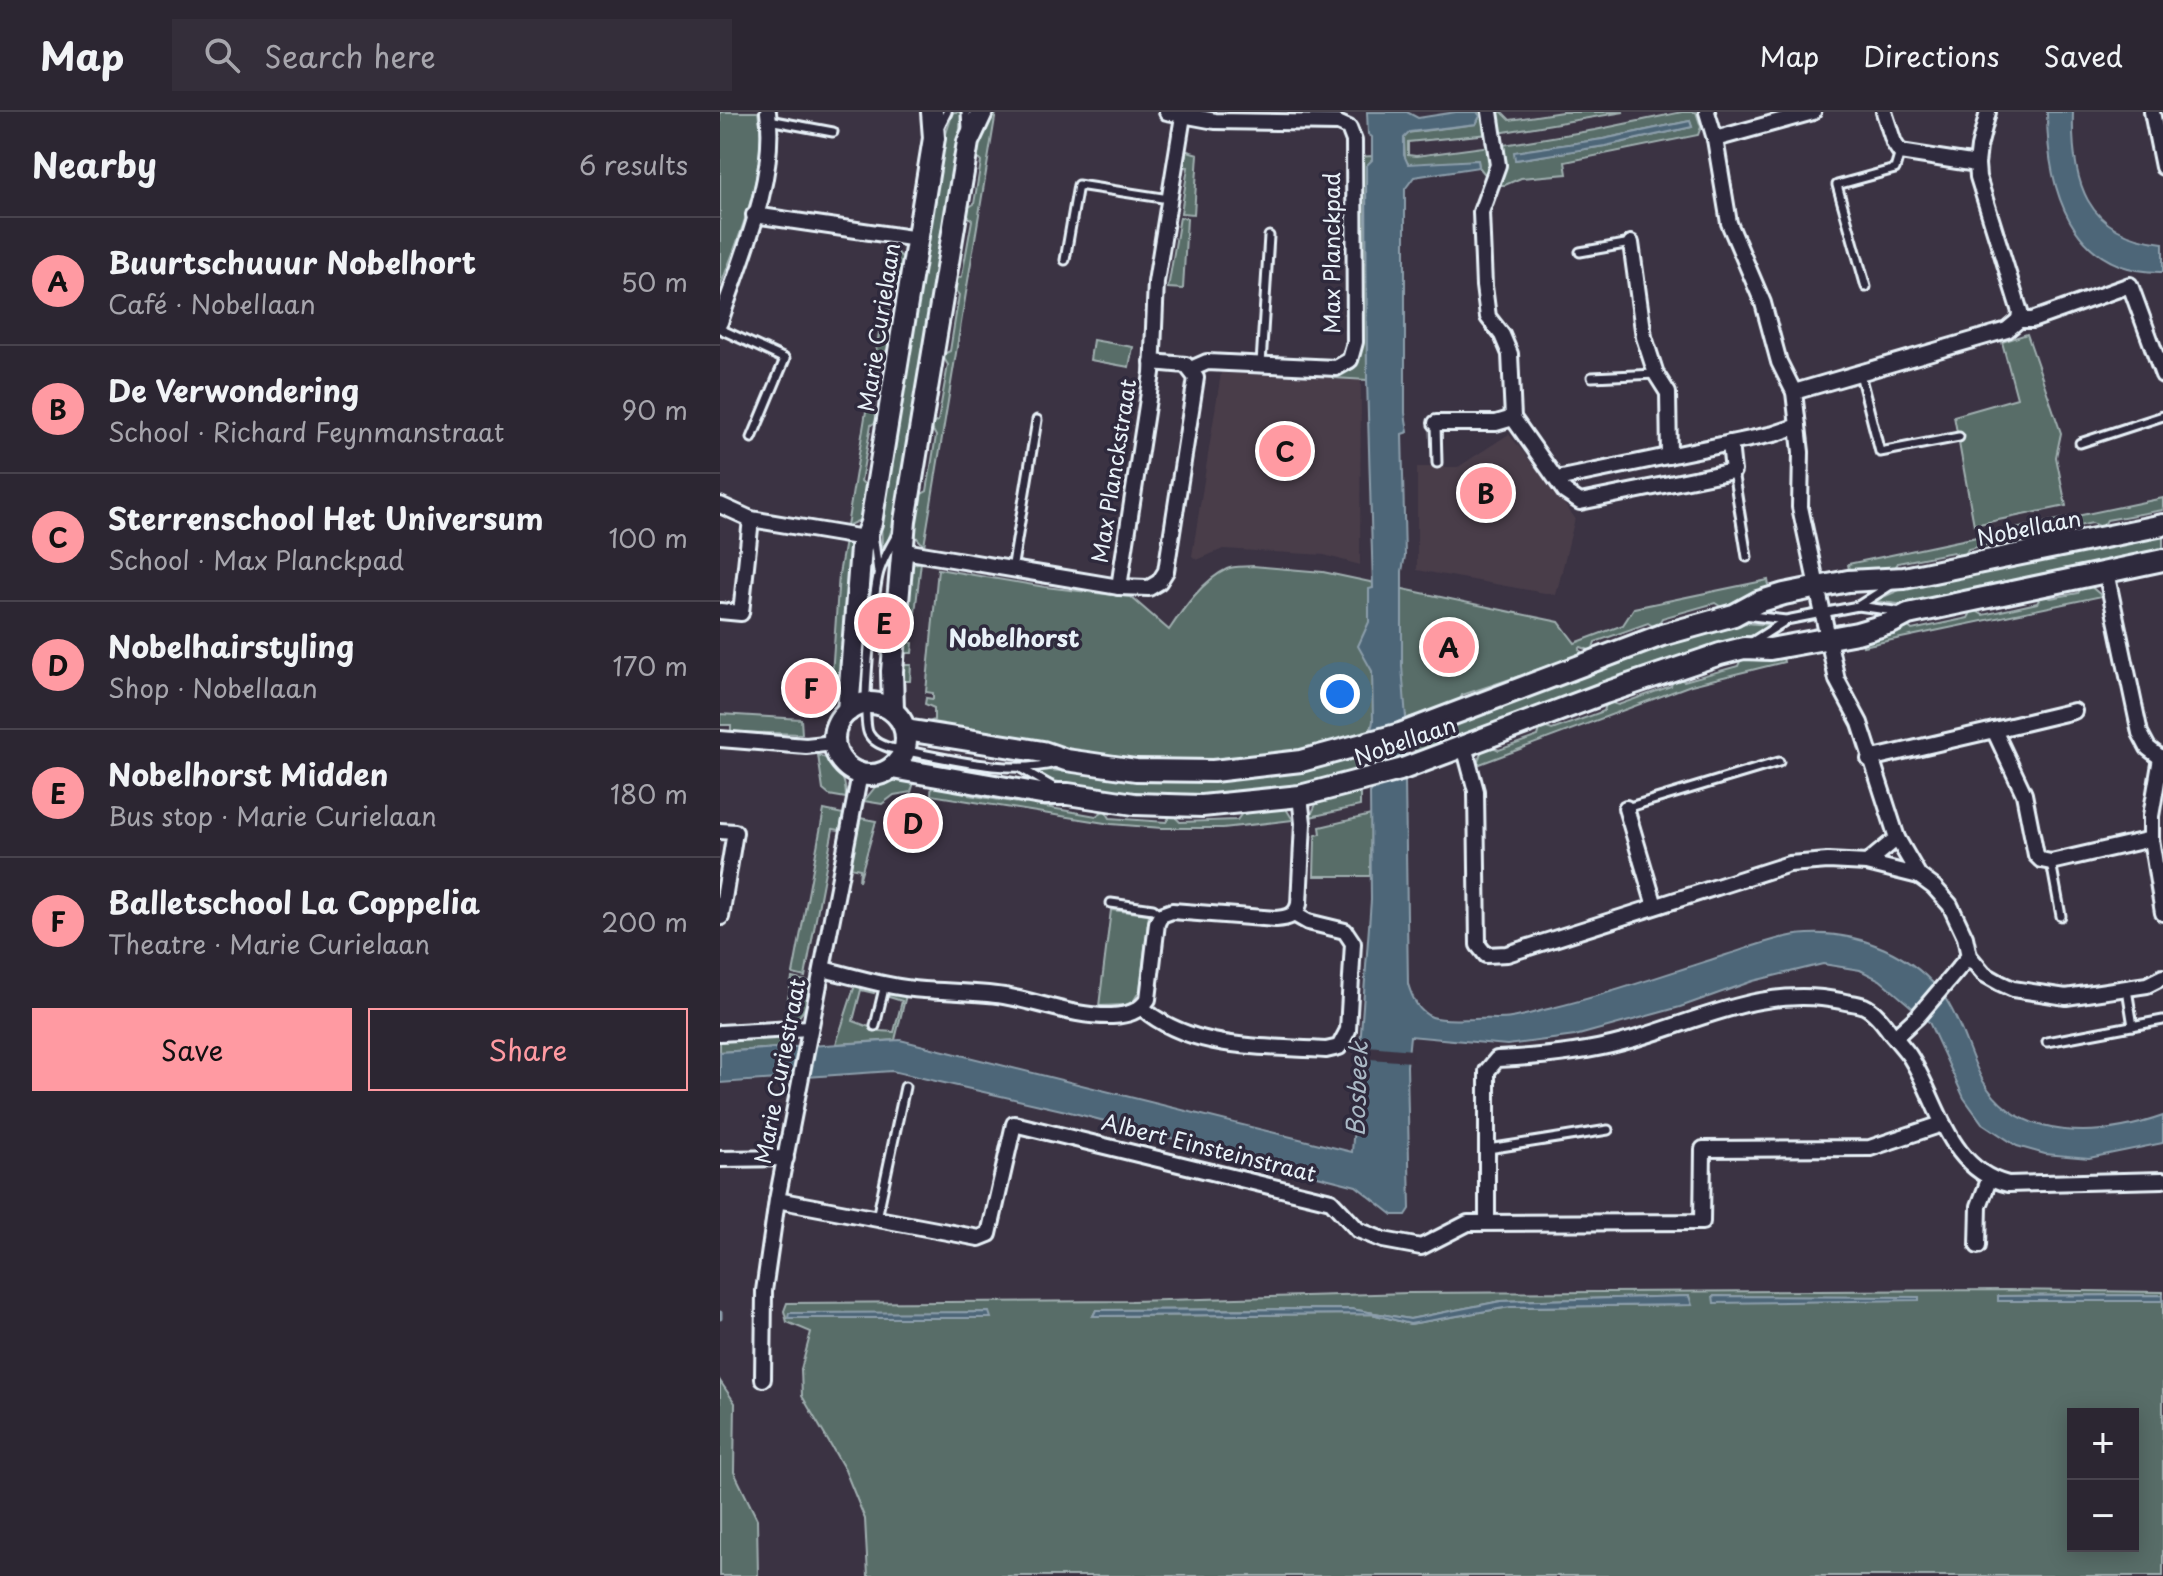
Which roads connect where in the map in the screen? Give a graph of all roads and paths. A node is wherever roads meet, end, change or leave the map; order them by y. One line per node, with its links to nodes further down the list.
1 (932, 112): 16 (street, Marie Curielaan)
2 (947, 112): 16 (lane, Marie Curielaan)
3 (966, 112): 18 (lane, Marie Curielaan)
4 (982, 112): 18 (street, Marie Curielaan)
5 (1167, 112): 13 (street)
6 (1490, 112): 42 (street)
7 (1707, 112): 17 (street)
8 (1813, 112): 17 (street)
9 (1884, 112): 19 (street)
10 (1988, 112): 20 (street)
11 (2152, 112): 21 (street)
12 (769, 116): 15 (lane); 23 (street)
13 (1183, 116): 14 (street); 22 (street, Max Planckstraat)
14 (1321, 117): 34 (street, Max Planckpad)
15 (833, 132)
16 (934, 138): 25 (street, Marie Curielaan)
17 (1715, 139): 40 (street)
18 (968, 142): 56 (street, Marie Curielaan)
19 (1900, 152): 20 (street); 29 (lane)
20 (1977, 164): 30 (street)
21 (2163, 167)
22 (1169, 199): 28 (lane); 33 (street, Max Planckstraat)
23 (754, 215): 25 (street); 31 (street)
24 (1269, 236): 34 (lane)
25 (918, 239): 58 (street, Marie Curielaan)
26 (1631, 243): 27 (lane); 36 (street)
27 (1580, 252)
28 (1065, 260)
29 (1866, 287)
30 (2019, 320): 37 (street); 38 (street)
31 (720, 322)
32 (720, 329): 47 (lane)
33 (1152, 362): 35 (street, Max Planckstraat); 66 (street, Max Planckstraat)
34 (1261, 364): 35 (street, Max Planckstraat)
35 (1191, 369): 66 (street, Max Planckstraat)
36 (1656, 374): 39 (lane); 50 (street)
37 (1860, 374): 40 (street); 46 (lane)
38 (2163, 375)
39 (1592, 377)
40 (1794, 392): 45 (street)
41 (2163, 416): 49 (lane)
42 (1513, 418): 44 (street); 53 (street)
43 (1037, 420): 62 (lane)
44 (1436, 423): 51 (lane)
45 (1798, 426): 48 (street); 67 (street)
46 (1959, 437)
47 (752, 438)
48 (1730, 443): 50 (street); 52 (street)
49 (2080, 443)
50 (1669, 456): 53 (street)
51 (1437, 463)
52 (1733, 471): 53 (street); 60 (lane)
53 (1557, 479)
54 (720, 505): 55 (street)
55 (751, 519): 58 (street); 69 (street)
56 (905, 521): 59 (street, Marie Curielaan); 64 (lane, Marie Curielaan)
57 (2163, 525): 65 (street, Nobellaan)
58 (868, 530): 64 (lane, Marie Curielaan); 76 (street, Marie Curielaan)
59 (904, 551): 62 (street, Max Planckstraat); 77 (street, Marie Curielaan)
60 (1747, 557)
61 (2163, 560): 63 (street, Nobellaan)
62 (1012, 570): 66 (street, Max Planckstraat)
63 (2106, 572): 71 (street, Nobellaan); 84 (street)
64 (879, 574): 76 (lane, Marie Curielaan)
65 (1904, 578): 67 (street, Nobellaan); 68 (lane, Nobellaan)
66 (1119, 587)
67 (1817, 588): 70 (street); 72 (street, Nobellaan)
68 (1858, 606): 70 (lane, Nobellaan); 71 (lane, Nobellaan)
69 (720, 611)
70 (1821, 613): 73 (lane, Nobellaan); 74 (street)
71 (1908, 614): 74 (street, Nobellaan)
72 (1734, 615): 73 (lane, Nobellaan); 86 (street, Nobellaan)
73 (1786, 620): 75 (lane, Nobellaan)
74 (1828, 639): 75 (street, Nobellaan); 85 (street)
75 (1744, 648): 83 (street, Nobellaan)
76 (857, 707): 77 (street); 81 (lane); 82 (street)
77 (893, 711): 81 (street)
78 (2074, 711): 79 (street)
79 (1994, 730): 85 (street); 97 (street)
80 (720, 739): 82 (street)
81 (905, 740): 86 (street, Nobellaan); 88 (street); 89 (lane, Nobellaan)
82 (834, 743): 90 (street)
83 (1464, 746): 92 (street, Nobellaan); 101 (street)
84 (2162, 758): 96 (street)
85 (1869, 759): 95 (street)
86 (1066, 760): 89 (lane, Nobellaan)
87 (1779, 762): 93 (lane)
88 (892, 768): 90 (street); 91 (street, Nobellaan)
89 (1020, 768): 91 (lane, Nobellaan)
90 (860, 774): 108 (street, Marie Curiestraat)
91 (1068, 794): 92 (street, Nobellaan)
92 (1300, 796): 103 (street)
93 (1626, 808): 101 (street)
94 (720, 831): 106 (street)
95 (1897, 838): 98 (street); 99 (street)
96 (2151, 839): 97 (street); 102 (street)
97 (2051, 862): 105 (lane)
98 (1867, 863): 99 (street); 101 (street)
99 (1919, 876): 107 (street)
100 (1111, 903): 104 (lane)
101 (1655, 906)
102 (2163, 913)
103 (1294, 914): 104 (street); 112 (street)
104 (1161, 915): 112 (street)
105 (2061, 916)
106 (721, 917)
107 (1969, 956): 111 (street); 118 (street)
108 (823, 969): 110 (street); 117 (street, Marie Curiestraat)
109 (2163, 977): 111 (street)
110 (885, 984): 112 (street); 114 (lane)
111 (2127, 988): 115 (lane)
112 (1142, 1008)
113 (2163, 1020): 115 (lane)
114 (875, 1026)
115 (2133, 1026): 119 (lane)
116 (720, 1033): 117 (street)
117 (808, 1035): 124 (street, Marie Curiestraat)
118 (1895, 1037): 121 (street); 123 (street)
119 (2047, 1042)
120 (905, 1087): 129 (lane)
121 (1942, 1124): 126 (street); 130 (street, Albert Einsteinstraat)
122 (1608, 1130): 123 (lane)
123 (1488, 1149): 130 (street)
124 (786, 1158): 125 (street); 128 (street, Marie Curiestraat)
125 (720, 1159)
126 (1989, 1180): 127 (street); 131 (street)
127 (2163, 1180)
128 (777, 1200): 129 (street, Albert Einsteinstraat); 132 (street, Marie Curiestraat)
129 (877, 1218): 130 (street, Albert Einsteinstraat)
130 (1487, 1222)
131 (1978, 1246)
132 (763, 1379)

